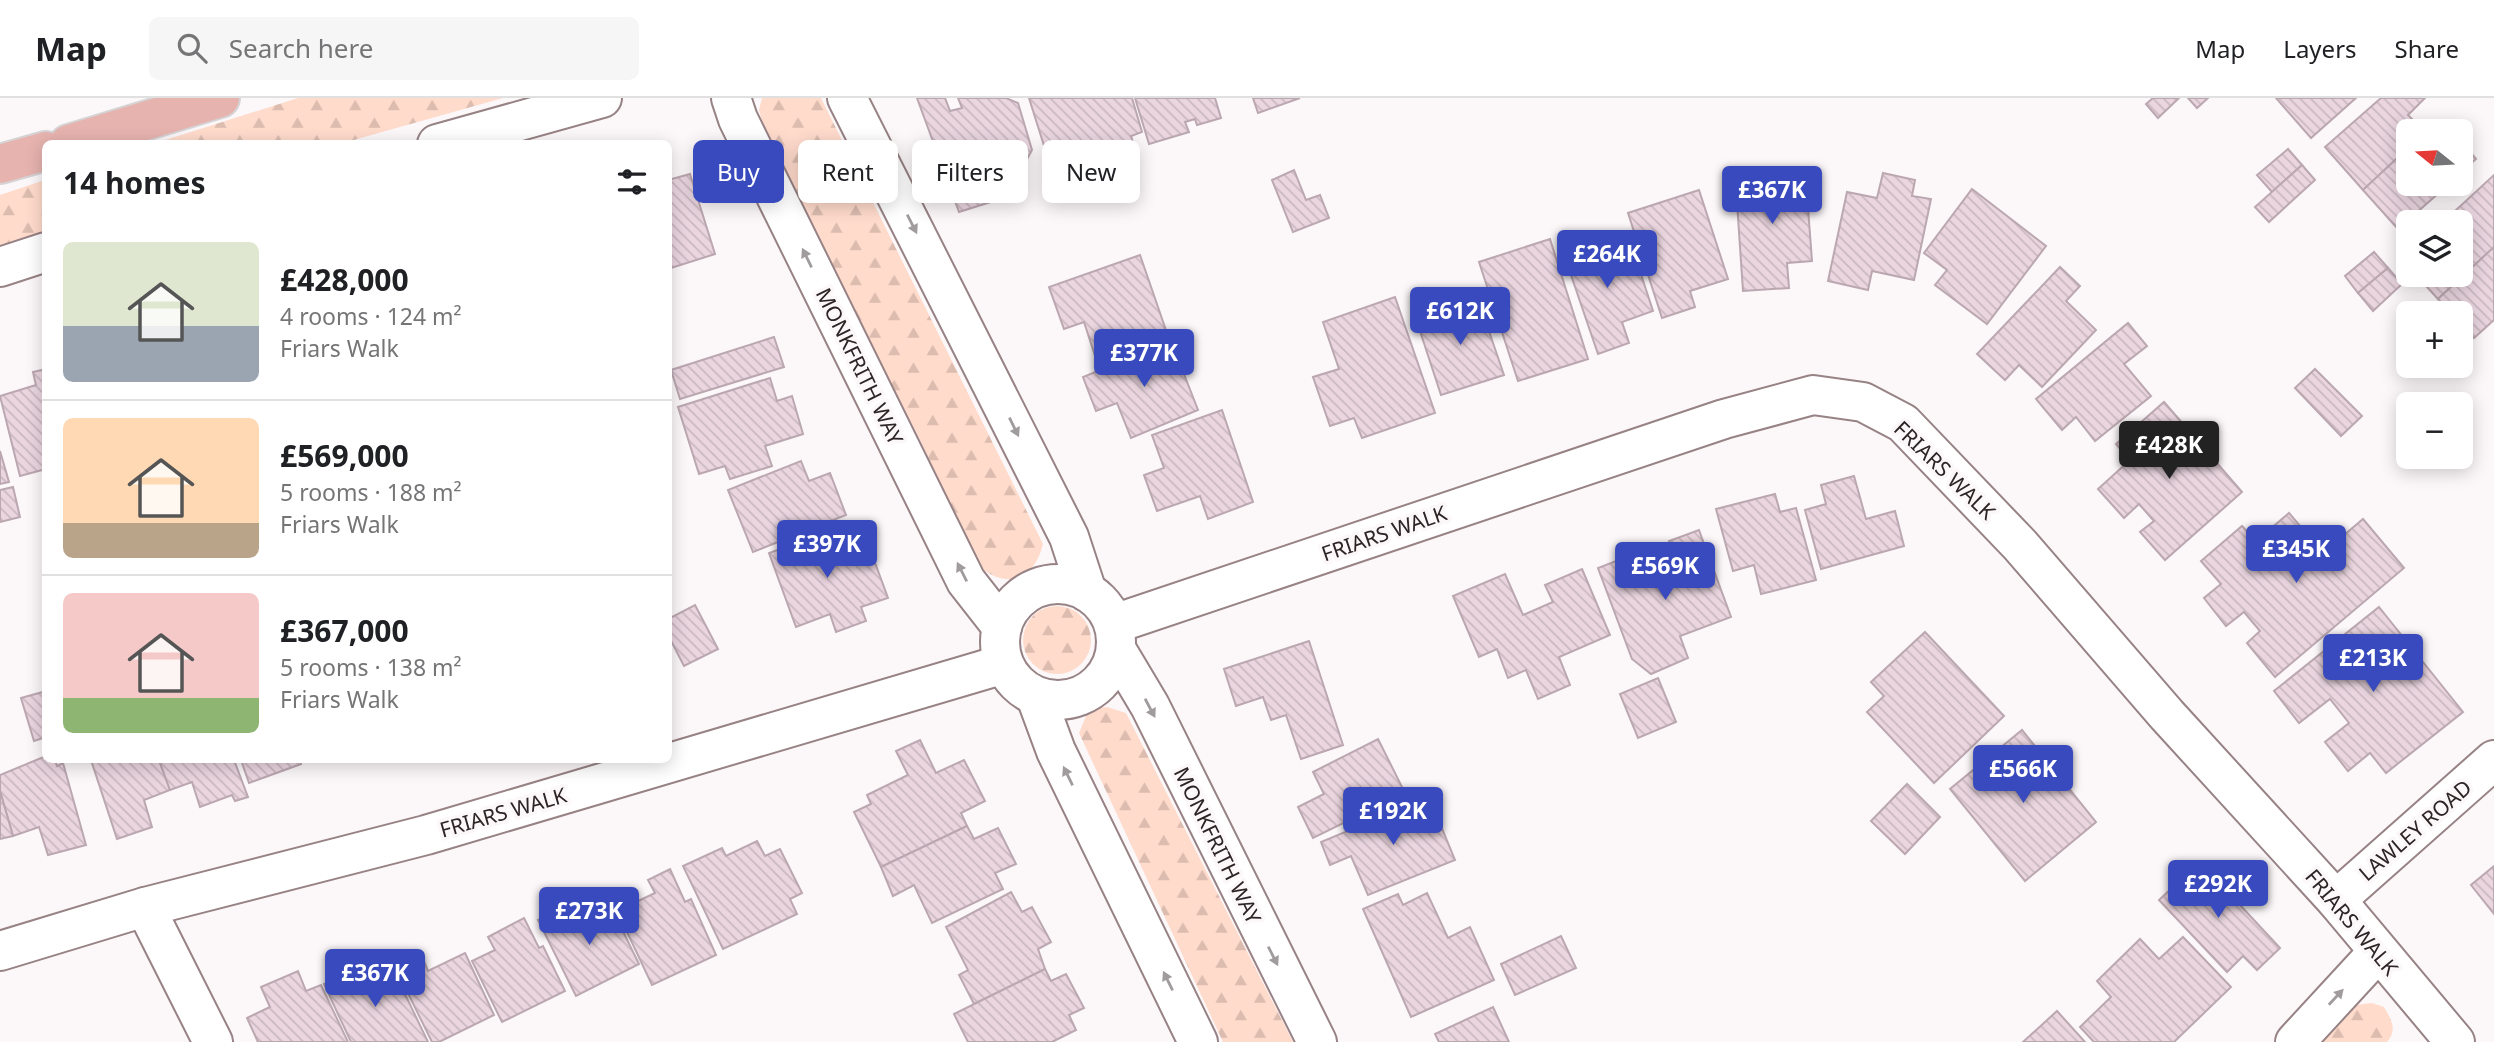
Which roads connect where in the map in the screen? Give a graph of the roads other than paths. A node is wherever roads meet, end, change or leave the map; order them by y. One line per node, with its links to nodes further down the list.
1 (220, 98): 5 (main road)
2 (602, 98): 6 (street)
3 (731, 98): 13 (street, MONKFRITH WAY, one-way to 3)
4 (847, 98): 11 (street, one-way to 11)
5 (82, 140)
6 (451, 140)
7 (42, 152): 8 (main road)
8 (0, 164)
9 (42, 254): 10 (street)
10 (0, 267)
11 (1087, 592): 12 (street); 13 (street)
12 (1115, 637): 14 (street); 18 (street, FRIARS WALK); 25 (street, MONKFRITH WAY, one-way to 25)
13 (1003, 645): 14 (street); 15 (street, FRIARS WALK)
14 (1036, 697): 24 (street, one-way to 14)
15 (672, 754)
16 (2494, 760): 18 (street, LAWLEY ROAD)
17 (645, 763): 19 (street, FRIARS WALK)
18 (2336, 900): 21 (street, FRIARS WALK)
19 (145, 907): 20 (street, FRIARS WALK); 23 (street)
20 (0, 951)
21 (2377, 953): 22 (street, FRIARS WALK); 26 (street, one-way to 21)
22 (2436, 1035)
23 (214, 1042)
24 (1198, 1042)
25 (1317, 1042)
26 (2295, 1042)

